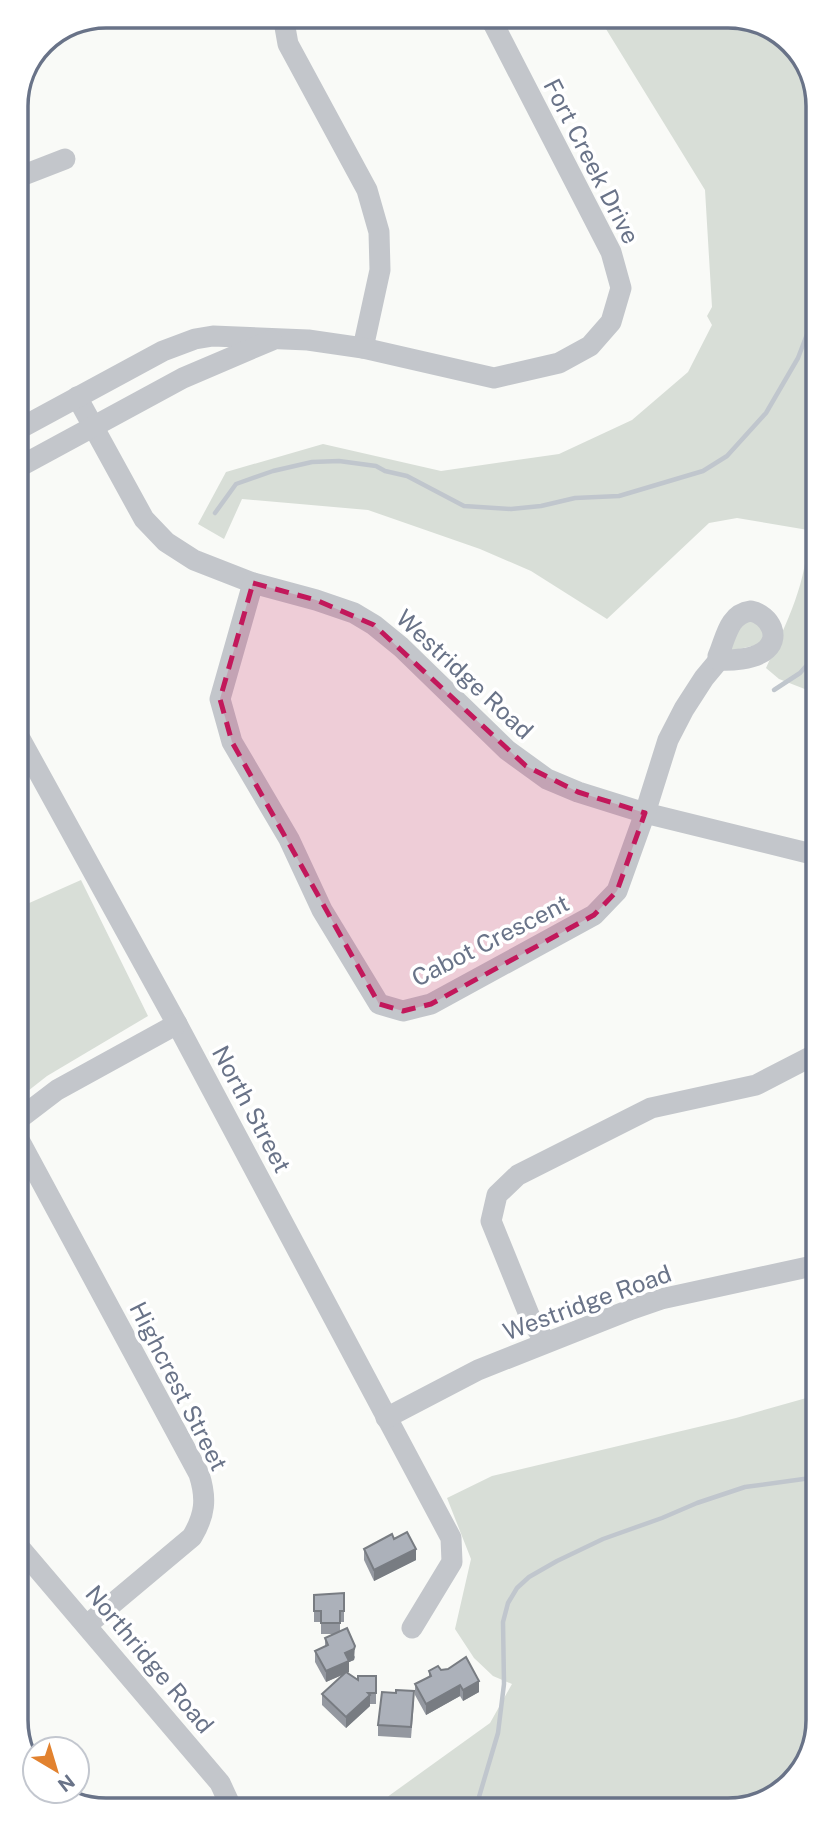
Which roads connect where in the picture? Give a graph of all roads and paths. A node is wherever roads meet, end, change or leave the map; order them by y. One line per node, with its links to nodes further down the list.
1 (285, 28): 6 (street)
2 (496, 28): 6 (street, Fort Creek Drive)
3 (65, 159): 4 (street)
4 (28, 173)
5 (277, 338): 6 (street, Fort Creek Drive); 7 (street, Fort Creek Drive); 9 (street, Fort Creek Drive)
6 (363, 348)
7 (77, 397): 8 (street, Fort Creek Drive); 9 (street, Westridge Road)
8 (28, 424)
9 (94, 427): 10 (street, Fort Creek Drive); 11 (street, Westridge Road)
10 (28, 462)
11 (253, 583): 14 (street, Westridge Road); 14 (street, Cabot Crescent)
12 (719, 660): 14 (street, Cabot Crescent)
13 (28, 754): 16 (street, North Street)
14 (645, 813): 15 (street, Westridge Road)
15 (806, 853)
16 (177, 1024): 18 (street); 22 (street, North Street)
17 (806, 1059): 21 (street)
18 (28, 1112)
19 (28, 1157): 24 (street, Highcrest Street)
20 (806, 1267): 21 (street, Westridge Road)
21 (546, 1342): 22 (street, Westridge Road)
22 (386, 1418): 25 (street, North Street)
23 (28, 1557): 24 (street, Northridge Road)
24 (87, 1625): 26 (street, Northridge Road)
25 (412, 1628)
26 (227, 1798)

